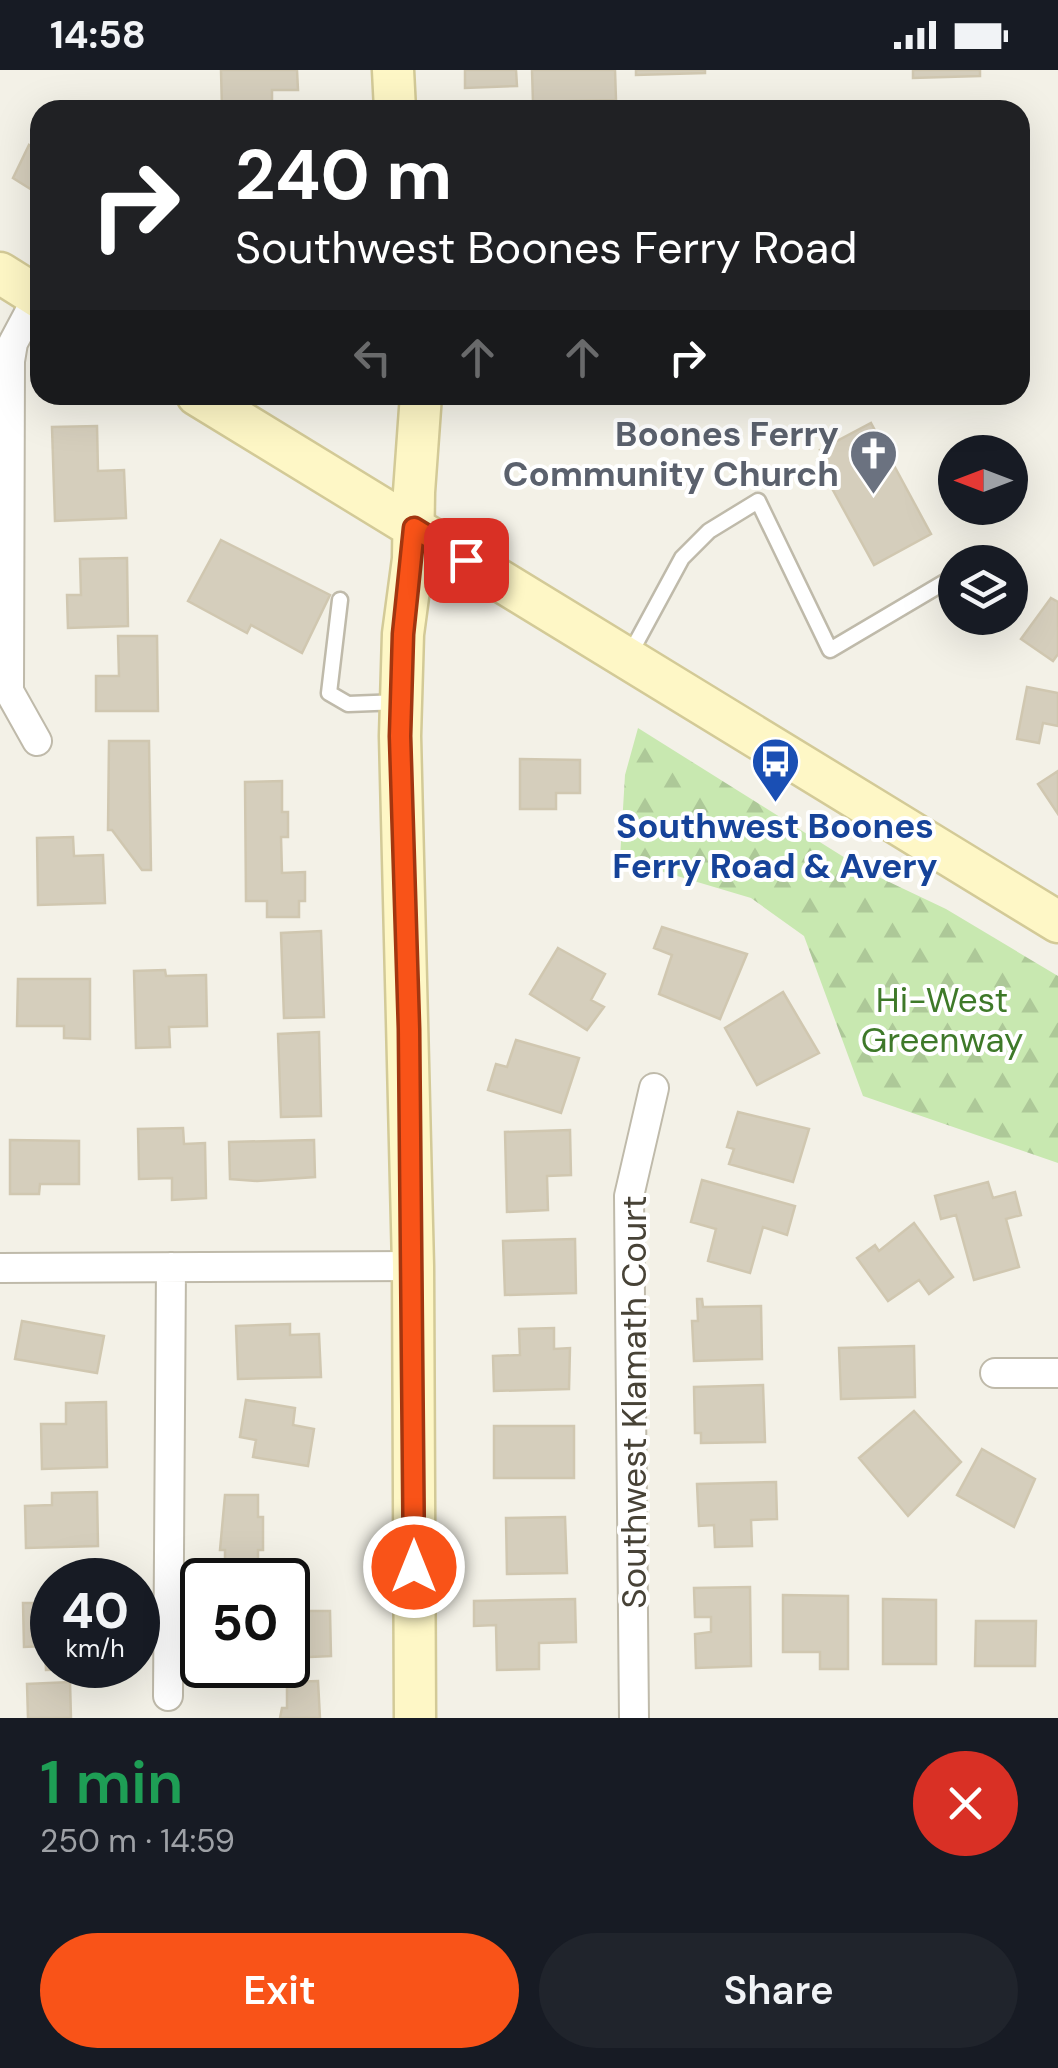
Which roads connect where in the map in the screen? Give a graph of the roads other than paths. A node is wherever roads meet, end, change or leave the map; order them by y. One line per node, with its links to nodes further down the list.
1 (392, 70): 2 (main road)
2 (394, 100)
3 (0, 272): 4 (main road)
4 (30, 291)
5 (30, 313): 13 (street)
6 (214, 405): 8 (main road)
7 (420, 405): 8 (main road)
8 (414, 528): 11 (main road); 12 (main road)
9 (938, 586): 11 (lane)
10 (340, 600): 12 (lane)
11 (628, 659): 14 (main road)
12 (401, 702): 16 (main road)
13 (37, 741)
14 (1058, 922)
15 (654, 1088): 23 (street, Southwest Klamath Court)
16 (412, 1266): 17 (street); 22 (main road)
17 (171, 1267): 18 (street); 21 (street)
18 (0, 1268)
19 (1058, 1373): 20 (street)
20 (995, 1374)
21 (168, 1696)
22 (415, 1718)
23 (634, 1718)

